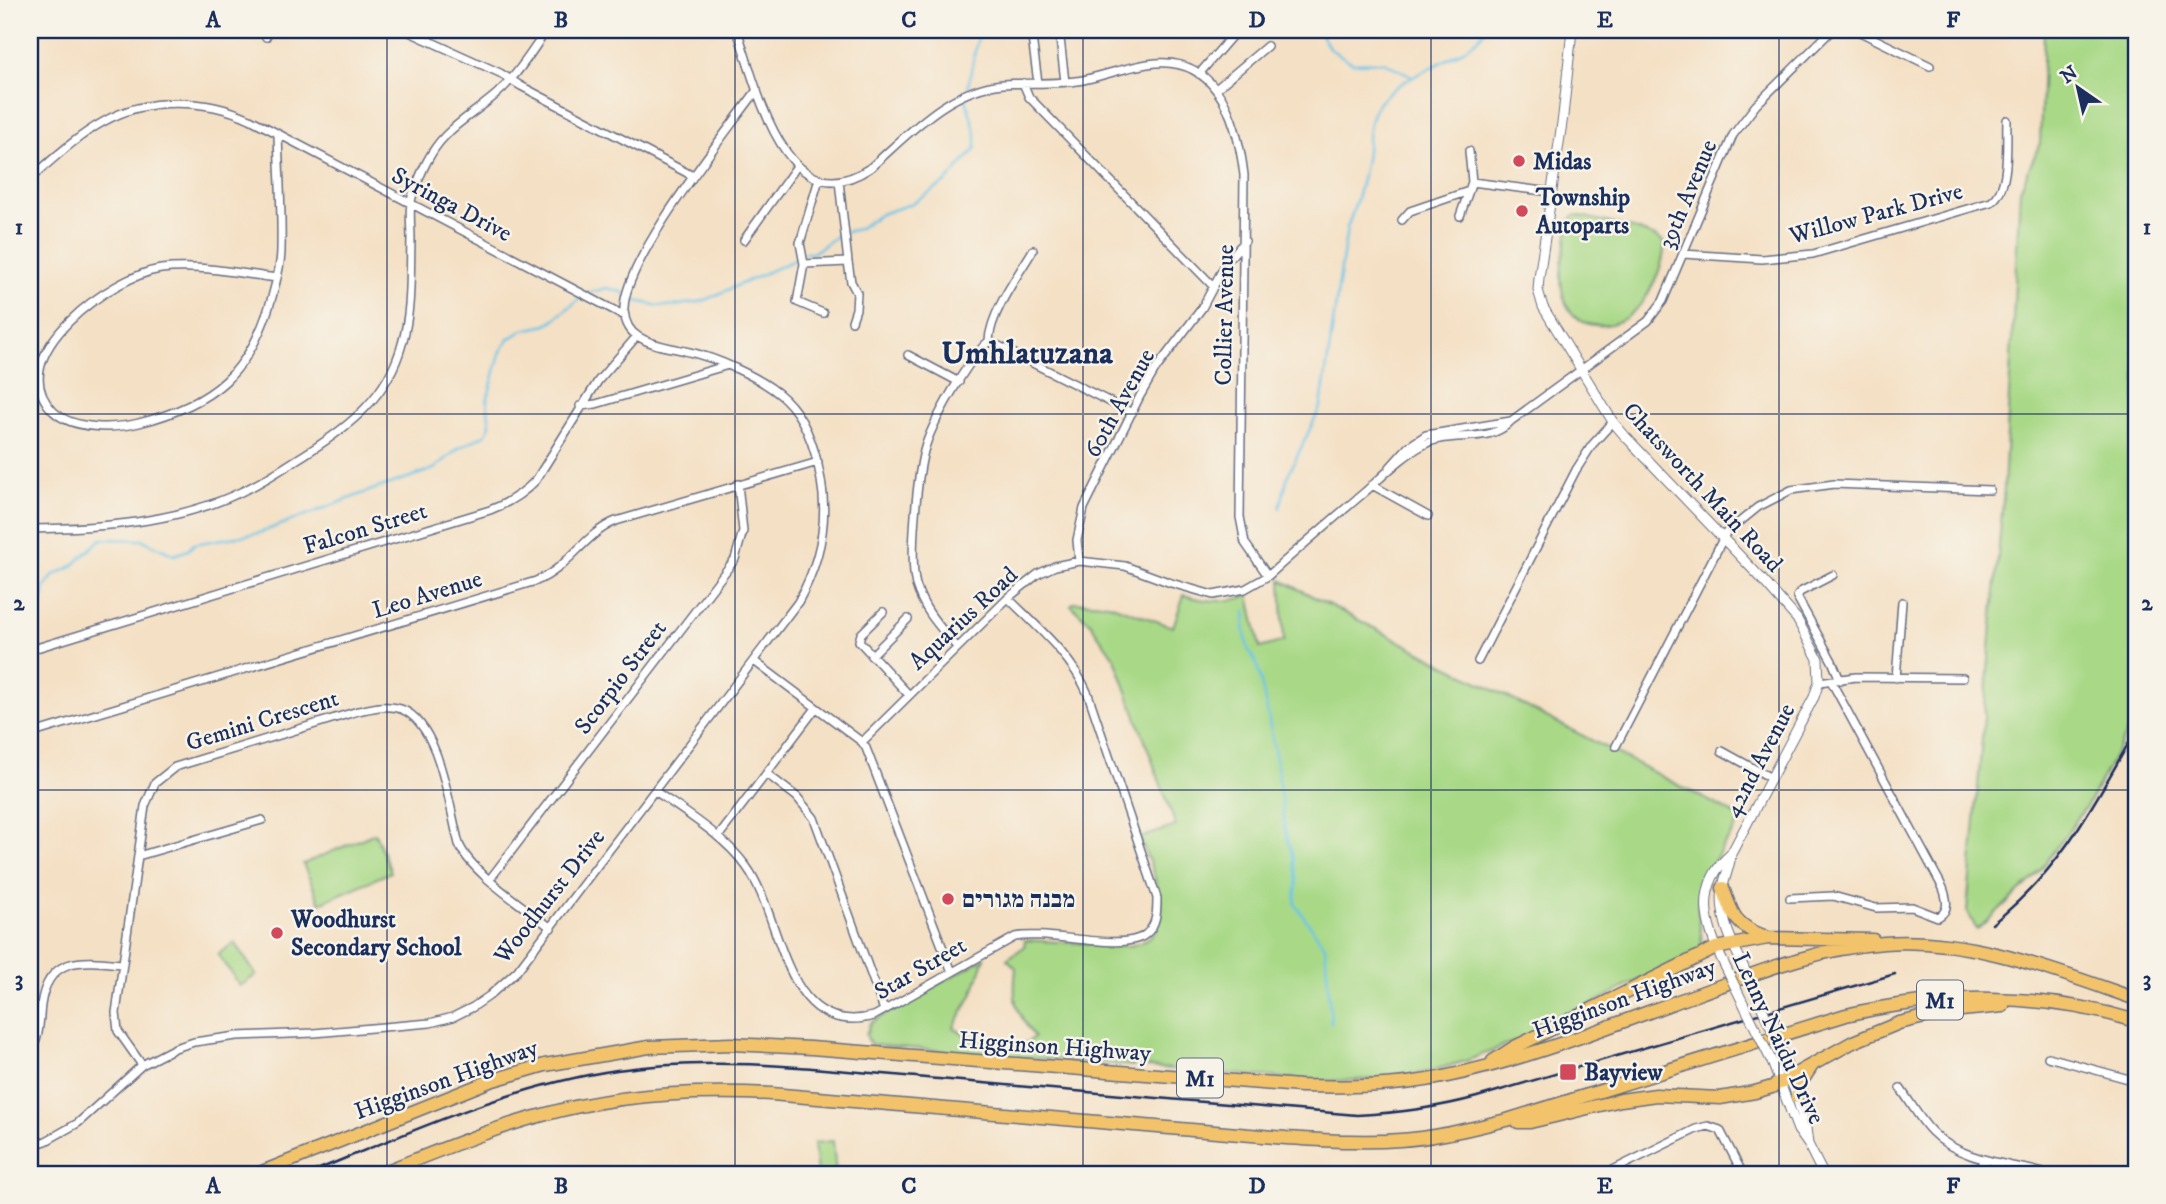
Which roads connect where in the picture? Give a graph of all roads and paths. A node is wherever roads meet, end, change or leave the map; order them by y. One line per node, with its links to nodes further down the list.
1 (405, 30): 13 (street)
2 (547, 30): 13 (street)
3 (737, 30): 18 (street, Collier Avenue)
4 (1031, 30): 16 (street)
5 (1059, 30): 14 (street)
6 (1237, 30): 12 (street)
7 (1572, 30): 29 (street, Chatsworth Main Road)
8 (1832, 30): 36 (street, 39th Avenue)
9 (1856, 30): 11 (street)
10 (1267, 46): 17 (street)
11 (1930, 66)
12 (1199, 74): 14 (street, Collier Avenue); 17 (street, Collier Avenue)
13 (511, 79): 23 (street); 30 (street)
14 (1065, 82): 16 (street, Collier Avenue)
15 (1023, 83): 16 (street, Collier Avenue); 26 (street, Collier Avenue); 40 (street)
16 (1038, 83)
17 (1216, 89): 34 (street, Collier Avenue)
18 (757, 90): 22 (street, Collier Avenue); 23 (street)
19 (2007, 120): 36 (street, Willow Park Drive)
20 (278, 134): 24 (street, Syringa Drive); 30 (street, Syringa Drive); 39 (street)
21 (1469, 151): 27 (street)
22 (797, 166): 25 (street, Collier Avenue); 33 (street)
23 (693, 176): 42 (street)
24 (30, 179)
25 (819, 179): 26 (street, Collier Avenue); 38 (street)
26 (839, 181): 37 (street)
27 (1472, 182): 28 (street); 29 (street)
28 (1469, 191): 31 (street); 32 (street)
29 (1551, 192): 48 (street, Chatsworth Main Road)
30 (411, 205): 42 (street, Syringa Drive); 58 (street)
31 (1460, 216)
32 (1402, 220)
33 (744, 240)
34 (1245, 241): 40 (street, 60th Avenue); 62 (street, Collier Avenue)
35 (1033, 250): 45 (street)
36 (1683, 254): 48 (street, 39th Avenue)
37 (848, 262): 38 (street); 43 (street)
38 (804, 264): 41 (street)
39 (277, 278): 39 (street)
40 (1214, 287): 51 (street, 60th Avenue)
41 (823, 313)
42 (625, 316): 44 (street)
43 (852, 321)
44 (637, 336): 47 (street); 50 (street, Falcon Street)
45 (989, 341): 49 (street); 51 (street)
46 (908, 355): 49 (street)
47 (725, 365): 50 (street); 53 (street)
48 (1582, 372): 52 (street, Chatsworth Main Road); 55 (street)
49 (959, 382): 67 (street)
50 (580, 406): 68 (street, Falcon Street)
51 (1132, 413): 60 (street, 60th Avenue)
52 (1613, 422): 59 (street, Chatsworth Main Road); 71 (street)
53 (818, 462): 54 (street, Leo Avenue); 70 (street, Woodhurst Drive)
54 (738, 484): 78 (street, Leo Avenue); 89 (street, Scorpio Street)
55 (1372, 485): 57 (street); 62 (street)
56 (1990, 490): 59 (street)
57 (1428, 516)
58 (30, 529)
59 (1723, 538): 75 (street, Chatsworth Main Road); 80 (street)
60 (1079, 561): 62 (street, Aquarius Road); 63 (street, Aquarius Road)
61 (1833, 575): 74 (street)
62 (1268, 576)
63 (1008, 598): 67 (street, Aquarius Road); 98 (street, Star Street)
64 (1902, 602): 72 (street)
65 (883, 611): 69 (street)
66 (908, 619): 69 (street)
67 (957, 647): 76 (street, Aquarius Road)
68 (30, 650)
69 (871, 656): 76 (street)
70 (754, 661): 77 (street); 84 (street, Woodhurst Drive)
71 (1478, 661)
72 (1896, 678): 73 (street); 74 (street)
73 (1963, 678)
74 (1836, 681): 75 (street); 91 (street)
75 (1819, 682): 83 (street, 42nd Avenue)
76 (909, 695): 79 (street, Aquarius Road)
77 (816, 708): 79 (street); 82 (street)
78 (30, 734)
79 (862, 742): 98 (street)
80 (1616, 746)
81 (1722, 751): 83 (street)
82 (767, 774): 86 (street); 101 (street)
83 (1771, 778): 88 (street, 42nd Avenue)
84 (655, 791): 86 (street, Star Street); 92 (street, Woodhurst Drive)
85 (262, 820): 87 (street)
86 (718, 837): 101 (street, Star Street)
87 (138, 856): 89 (street, Gemini Crescent); 97 (street, Gemini Crescent)
88 (1724, 869): 90 (street); 96 (street)
89 (490, 879): 92 (street, Gemini Crescent)
90 (1723, 888): 93 (highway); 95 (street)
91 (1790, 898)
92 (551, 928): 106 (street, Woodhurst Drive)
93 (1768, 938): 94 (highway); 95 (highway)
94 (1884, 943): 99 (highway, Higginson Highway / M1); 107 (highway, Higginson Highway / M1)
95 (1732, 944): 96 (highway); 108 (street, Lenny Naidu Drive, bridge)
96 (1716, 948): 107 (highway); 108 (street, Lenny Naidu Drive, bridge)
97 (122, 964): 103 (street); 106 (street, Gemini Crescent)
98 (951, 972): 101 (street, Star Street)
99 (2136, 999)
100 (2043, 1003): 102 (highway, M1); 105 (highway); 112 (highway, M1)
101 (884, 1010)
102 (2136, 1021)
103 (30, 1053)
104 (2048, 1057): 109 (street)
105 (1814, 1064): 108 (highway); 111 (highway)
106 (142, 1065): 114 (street, Woodhurst Drive)
107 (1485, 1067): 116 (highway, Higginson Highway / M1)
108 (1786, 1080): 111 (street, Lenny Naidu Drive); 112 (highway); 113 (street, Lenny Naidu Drive)
109 (2136, 1081)
110 (1900, 1088): 115 (street)
111 (1797, 1097): 113 (street, Lenny Naidu Drive)
112 (1507, 1120): 117 (highway, M1)
113 (1808, 1144): 120 (street, Lenny Naidu Drive)
114 (30, 1146)
115 (1983, 1159): 121 (street); 122 (street)
116 (257, 1174)
117 (379, 1174)
118 (1605, 1174): 119 (street)
119 (1742, 1174)
120 (1823, 1174)
121 (1979, 1174)
122 (2048, 1174)

